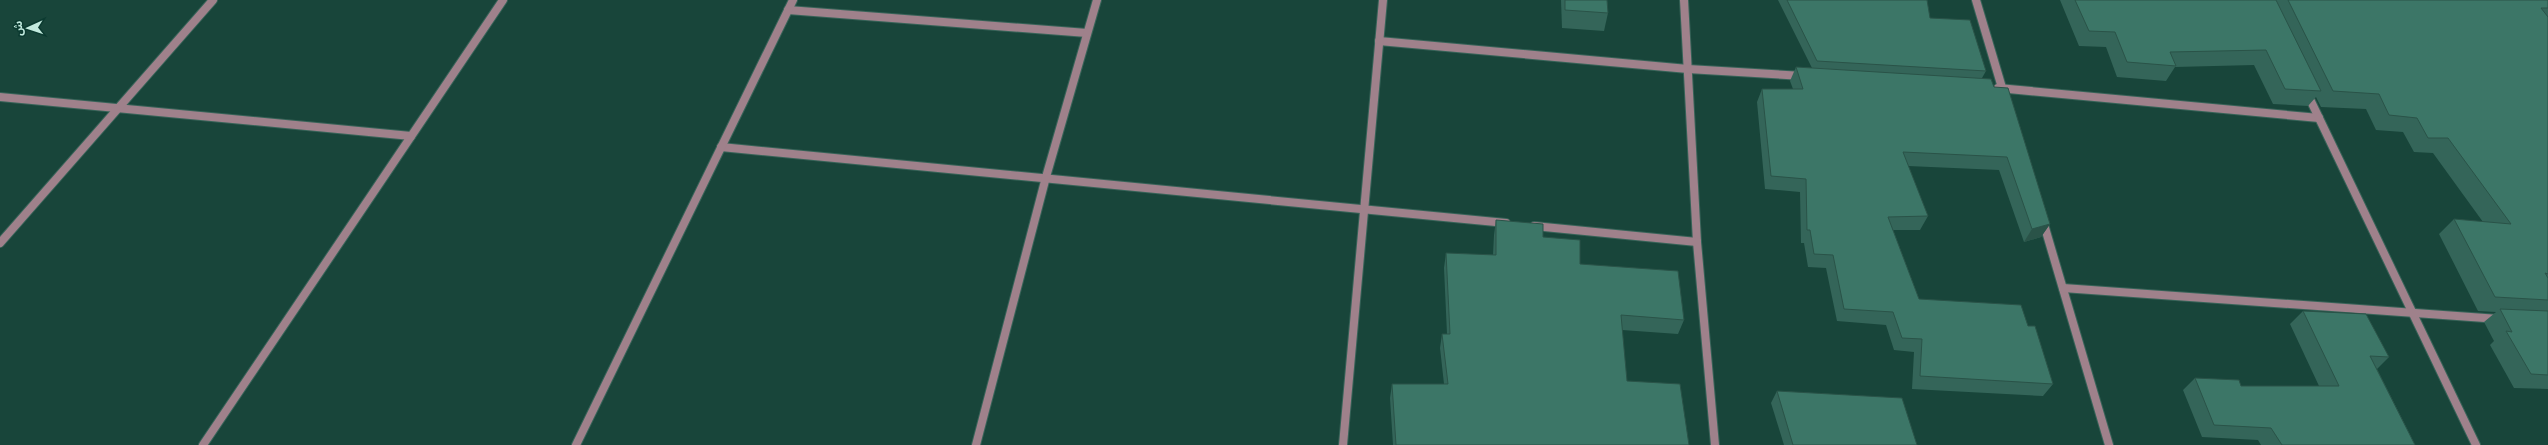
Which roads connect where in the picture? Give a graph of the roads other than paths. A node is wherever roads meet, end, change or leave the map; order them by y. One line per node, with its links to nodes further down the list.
1 (213, 0): 18 (street)
2 (503, 0): 20 (street)
3 (793, 0): 8 (street)
4 (1097, 0): 9 (street)
5 (1383, 0): 10 (street)
6 (1684, 0): 11 (street)
7 (1976, 0): 15 (street)
8 (788, 10): 9 (street); 21 (street)
9 (1087, 33): 22 (street)
10 (1379, 41): 11 (street); 23 (street)
11 (1688, 68): 12 (street); 26 (street)
12 (1814, 76)
13 (2303, 83): 19 (street)
14 (1986, 87): 15 (street)
15 (2002, 88): 17 (street); 19 (street)
16 (0, 97): 18 (street)
17 (2006, 103)
18 (116, 108): 20 (street); 25 (street)
19 (2319, 118): 28 (street)
20 (411, 136): 30 (street)
21 (721, 147): 22 (street); 31 (street)
22 (1046, 177): 23 (street); 32 (street)
23 (1364, 210): 26 (street); 33 (street)
24 (2040, 214): 27 (street)
25 (0, 242)
26 (1697, 242): 34 (street)
27 (2063, 288): 28 (street); 35 (street)
28 (2413, 314): 29 (street); 36 (street)
29 (2508, 319)
30 (203, 445)
31 (576, 445)
32 (976, 445)
33 (1343, 445)
34 (1715, 445)
35 (2109, 445)
36 (2476, 445)

